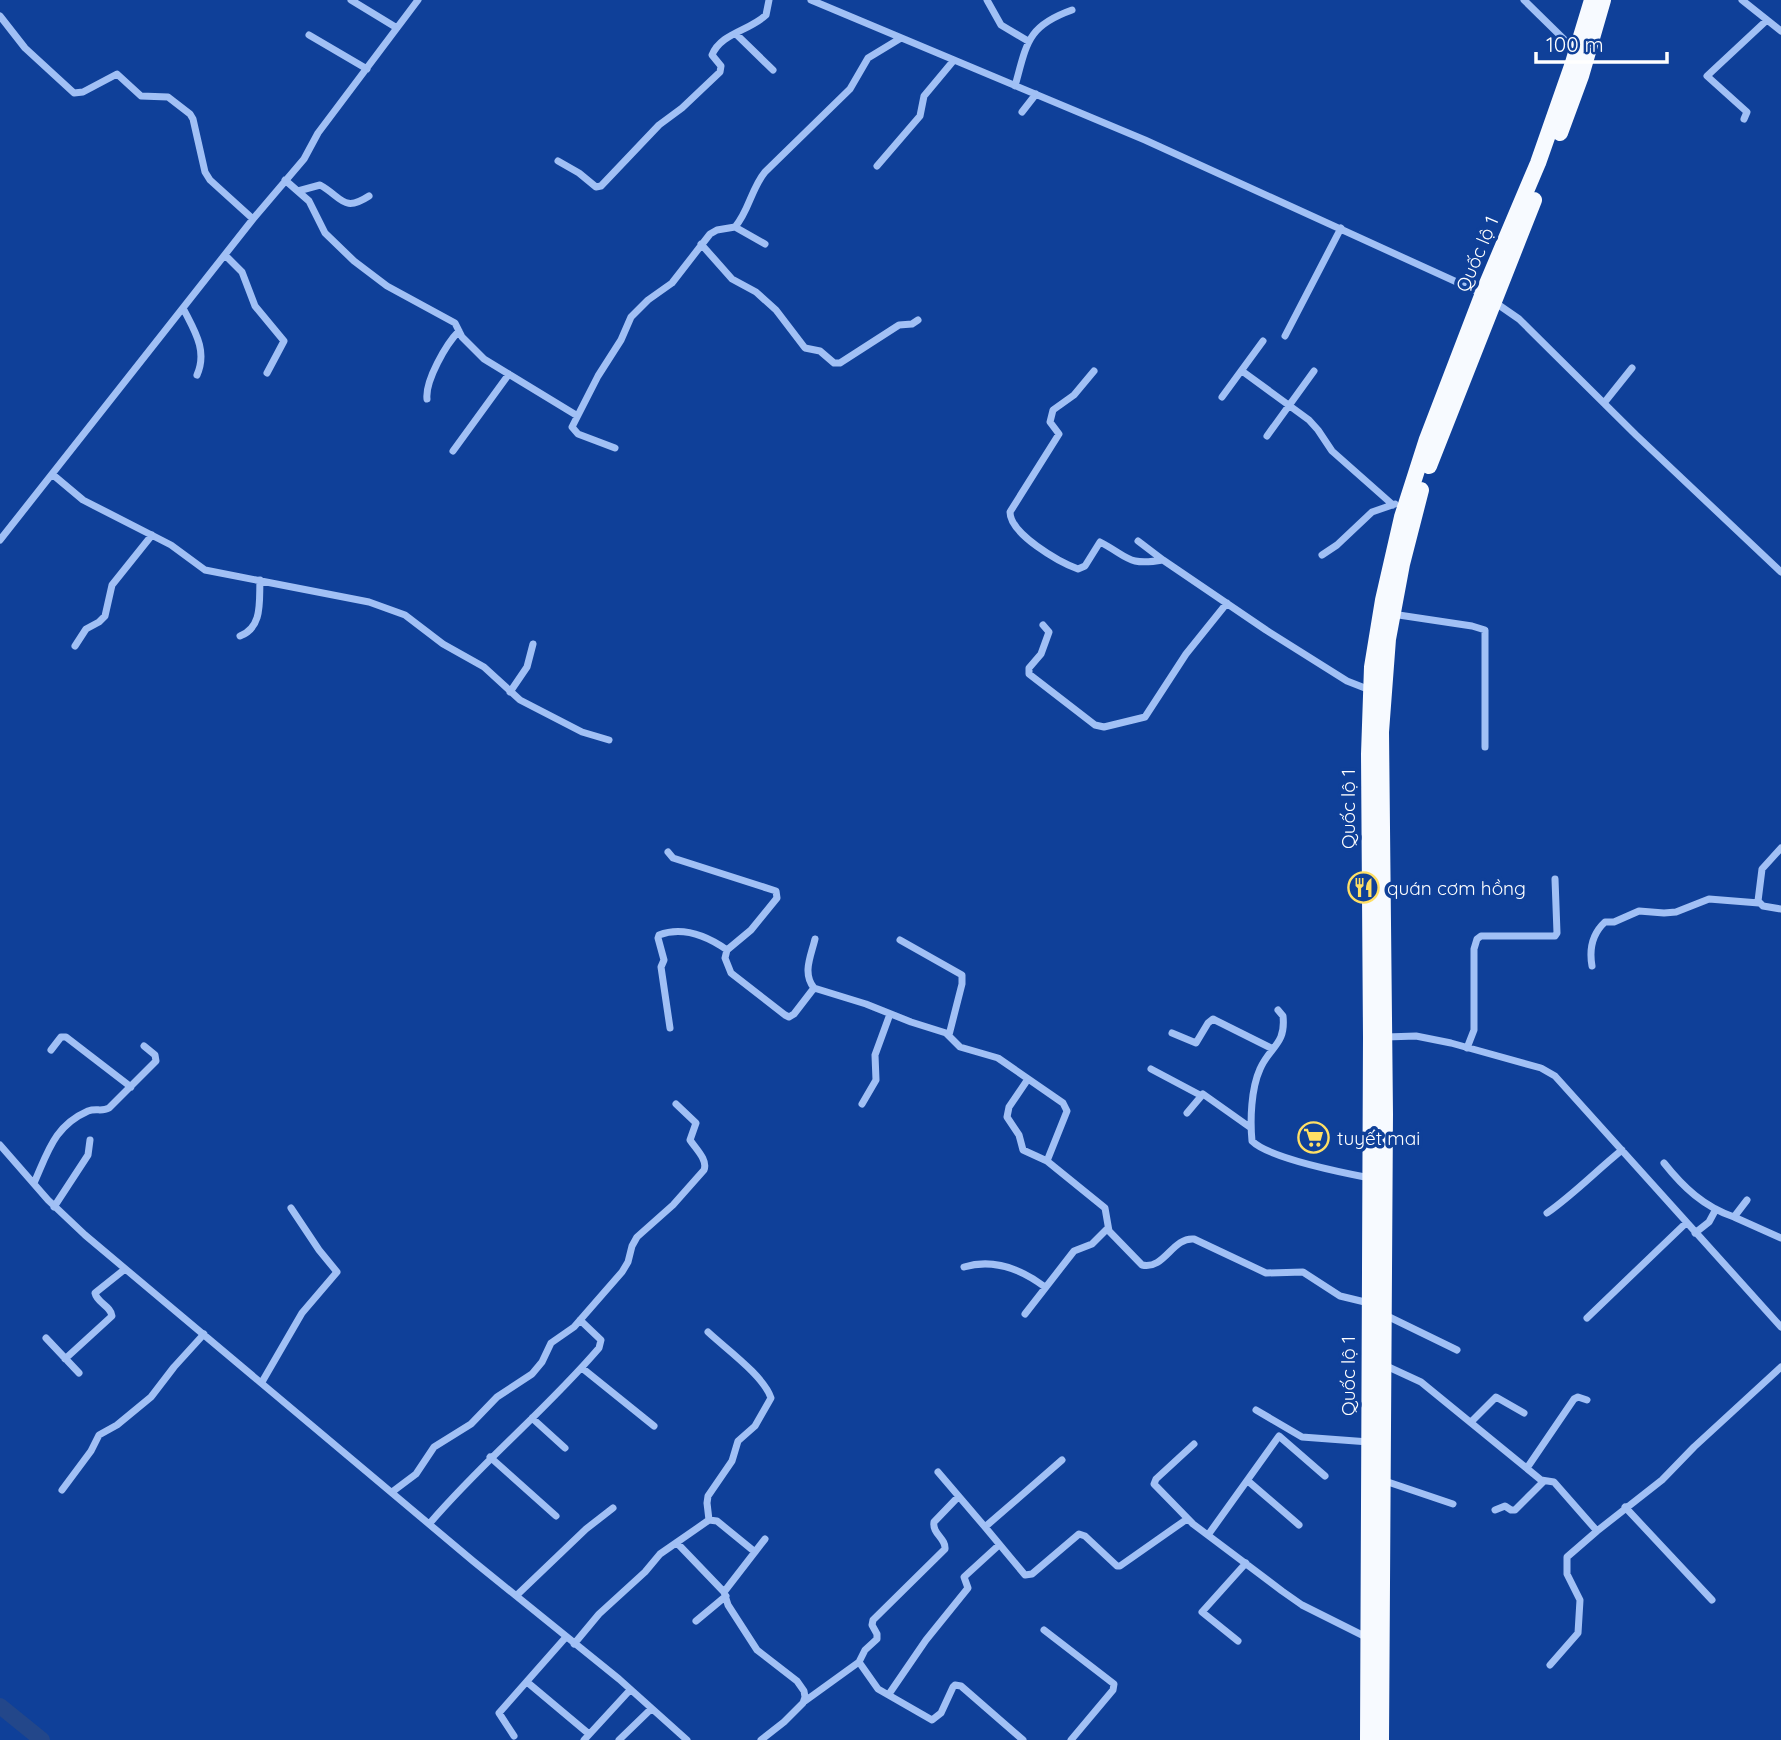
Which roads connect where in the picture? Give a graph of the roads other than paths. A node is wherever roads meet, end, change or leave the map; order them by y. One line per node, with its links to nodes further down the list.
1 (351, 0): 13 (street)
2 (418, 0): 13 (street)
3 (769, 0): 15 (street)
4 (811, 0): 17 (street)
5 (987, 0): 18 (street)
6 (1524, 0): 19 (street)
7 (1592, 0): 19 (highway, Quốc lộ 1)
8 (1603, 0): 38 (highway, Quốc lộ 1)
9 (1742, 0): 12 (street)
10 (1072, 10): 18 (street)
11 (0, 16): 32 (street)
12 (1768, 20): 14 (street); 26 (street)
13 (397, 28): 21 (street)
14 (1781, 31)
15 (736, 34): 22 (street); 27 (street)
16 (309, 35): 21 (street)
17 (901, 38): 20 (street); 33 (street)
18 (1028, 41): 23 (street)
19 (1577, 51): 38 (highway, Quốc lộ 1)
20 (954, 60): 23 (street); 28 (street)
21 (367, 69): 29 (street)
22 (773, 70)
23 (1015, 86): 24 (street)
24 (1036, 94): 25 (street); 34 (street)
25 (1022, 112)
26 (1744, 119)
27 (558, 161)
28 (877, 166)
29 (285, 180): 30 (street); 32 (street)
30 (298, 191): 31 (street); 41 (street)
31 (369, 196)
32 (253, 219): 37 (street)
33 (735, 227): 35 (street); 36 (street)
34 (1341, 229): 38 (street); 42 (street)
35 (701, 244): 40 (street); 55 (street)
36 (765, 244)
37 (225, 255): 39 (street); 48 (street)
38 (1488, 297): 53 (street); 60 (highway, Quốc lộ 1); 69 (highway, Quốc lộ 1)
39 (183, 307): 50 (street); 59 (street)
40 (918, 320)
41 (460, 331): 49 (street); 52 (street)
42 (1286, 336)
43 (1263, 341): 46 (street)
44 (1632, 368): 53 (street)
45 (1094, 371): 65 (street)
46 (1242, 371): 51 (street); 54 (street)
47 (1314, 371): 54 (street)
48 (267, 373)
49 (509, 374): 55 (street); 58 (street)
50 (197, 375)
51 (1222, 397)
52 (427, 399)
53 (1604, 402): 66 (street)
54 (1289, 406): 56 (street); 60 (street)
55 (576, 415): 57 (street)
56 (1267, 436)
57 (614, 448)
58 (453, 452)
59 (52, 474): 61 (street); 62 (street)
60 (1400, 504): 64 (street); 75 (highway, Quốc lộ 1)
61 (152, 535): 67 (street); 73 (street)
62 (0, 540)
63 (1138, 541): 65 (street)
64 (1322, 555)
65 (1163, 560): 68 (street)
66 (1781, 572)
67 (260, 580): 71 (street); 74 (street)
68 (1227, 603): 70 (street); 75 (street)
69 (1392, 614): 77 (street); 93 (highway, Quốc lộ 1)
70 (1043, 625)
71 (240, 636)
72 (533, 643): 74 (street)
73 (75, 646)
74 (514, 686): 76 (street)
75 (1371, 690): 93 (highway, Quốc lộ 1)
76 (609, 740)
77 (1485, 747)
78 (1781, 848): 81 (street)
79 (668, 852): 85 (street)
80 (1555, 879): 95 (street)
81 (1759, 903): 82 (street); 86 (street)
82 (1781, 909)
83 (816, 939): 87 (street)
84 (900, 940): 92 (street)
85 (727, 950): 87 (street); 90 (street)
86 (1592, 966)
87 (814, 988): 89 (street)
88 (1278, 1010): 96 (street)
89 (890, 1014): 92 (street); 103 (street)
90 (670, 1028)
91 (1172, 1033): 96 (street)
92 (949, 1035): 99 (street)
93 (1378, 1037): 95 (street); 111 (highway, Quốc lộ 1); 126 (highway, Quốc lộ 1)
94 (144, 1046): 100 (street)
95 (1467, 1048): 108 (street)
96 (1273, 1049): 105 (street)
97 (51, 1050): 100 (street)
98 (1151, 1069): 101 (street)
99 (1028, 1079): 109 (street); 109 (street)
100 (131, 1087): 112 (street)
101 (1200, 1095): 104 (street); 105 (street)
102 (676, 1104): 129 (street)
103 (862, 1104)
104 (1187, 1113)
105 (1251, 1128): 111 (street)
106 (90, 1140): 114 (street)
107 (0, 1145): 112 (street)
108 (1622, 1150): 117 (street); 119 (street)
109 (1047, 1161): 120 (street)
110 (1664, 1163): 116 (street)
111 (1370, 1178): 126 (highway, Quốc lộ 1)
112 (34, 1183): 114 (street)
113 (1747, 1200): 118 (street)
114 (54, 1207): 124 (street)
115 (291, 1208): 140 (street)
116 (1716, 1209): 118 (street); 121 (street)
117 (1547, 1213)
118 (1734, 1217): 122 (street)
119 (1686, 1223): 121 (street); 128 (street)
120 (1108, 1228): 125 (street); 126 (street)
121 (1695, 1233): 130 (street)
122 (1781, 1238)
123 (964, 1267): 125 (street)
124 (125, 1269): 132 (street); 135 (street)
125 (1045, 1287): 127 (street)
126 (1376, 1309): 134 (street); 136 (highway, Quốc lộ 1); 147 (highway, Quốc lộ 1)
127 (1025, 1314)
128 (1587, 1318)
129 (580, 1320): 138 (street); 159 (street)
130 (1781, 1327)
131 (708, 1332): 167 (street)
132 (204, 1334): 140 (street); 158 (street)
133 (46, 1338): 135 (street)
134 (1457, 1350)
135 (65, 1359): 139 (street)
136 (1381, 1363): 145 (street); 155 (highway, Quốc lộ 1)
137 (1781, 1367): 162 (street)
138 (582, 1368): 144 (street); 146 (street)
139 (79, 1373)
140 (262, 1382): 159 (street)
141 (1587, 1400): 152 (street)
142 (1256, 1410): 147 (street)
143 (1524, 1413): 145 (street)
144 (532, 1418): 149 (street); 150 (street)
145 (1471, 1422): 152 (street)
146 (654, 1426)
147 (1369, 1442): 184 (highway, Quốc lộ 1)
148 (1194, 1444): 166 (street)
149 (565, 1448)
150 (491, 1457): 165 (street); 168 (street)
151 (1062, 1460): 170 (street)
152 (1527, 1468): 156 (street)
153 (938, 1472): 160 (street)
154 (1325, 1476): 157 (street)
155 (1381, 1480): 161 (street); 202 (highway, Quốc lộ 1)
156 (1544, 1480): 164 (street); 171 (street)
157 (1248, 1481): 169 (street); 172 (street)
158 (62, 1490)
159 (392, 1492): 168 (street)
160 (958, 1497): 170 (street); 187 (street)
161 (1453, 1504)
162 (1625, 1507): 171 (street); 180 (street)
163 (613, 1508): 179 (street)
164 (1494, 1510)
165 (556, 1516)
166 (1187, 1519): 172 (street); 175 (street)
167 (709, 1520): 174 (street); 176 (street)
168 (430, 1523): 179 (street)
169 (1298, 1525)
170 (985, 1527): 175 (street)
171 (1597, 1531): 188 (street)
172 (1208, 1535): 177 (street)
173 (765, 1539): 176 (street)
174 (677, 1543): 178 (street); 186 (street)
175 (999, 1545): 191 (street)
176 (755, 1552): 178 (street)
177 (1246, 1563): 184 (street); 185 (street)
178 (725, 1594): 181 (street); 192 (street)
179 (517, 1595): 183 (street)
180 (1712, 1600)
181 (696, 1621)
182 (1044, 1630): 200 (street)
183 (566, 1637): 186 (street); 189 (street)
184 (1368, 1638): 201 (highway, Quốc lộ 1)
185 (1238, 1641)
186 (575, 1644): 190 (street)
187 (859, 1662): 191 (street); 192 (street)
188 (1550, 1665)
189 (527, 1682): 194 (street); 195 (street)
190 (629, 1690): 193 (street); 194 (street)
191 (889, 1694): 199 (street)
192 (805, 1701): 198 (street)
193 (651, 1709): 196 (street); 197 (street)
194 (586, 1737)
195 (514, 1739)
196 (619, 1740)
197 (687, 1740)
198 (761, 1740)
199 (1023, 1740)
200 (1071, 1740)
201 (1368, 1740)
202 (1381, 1740)

